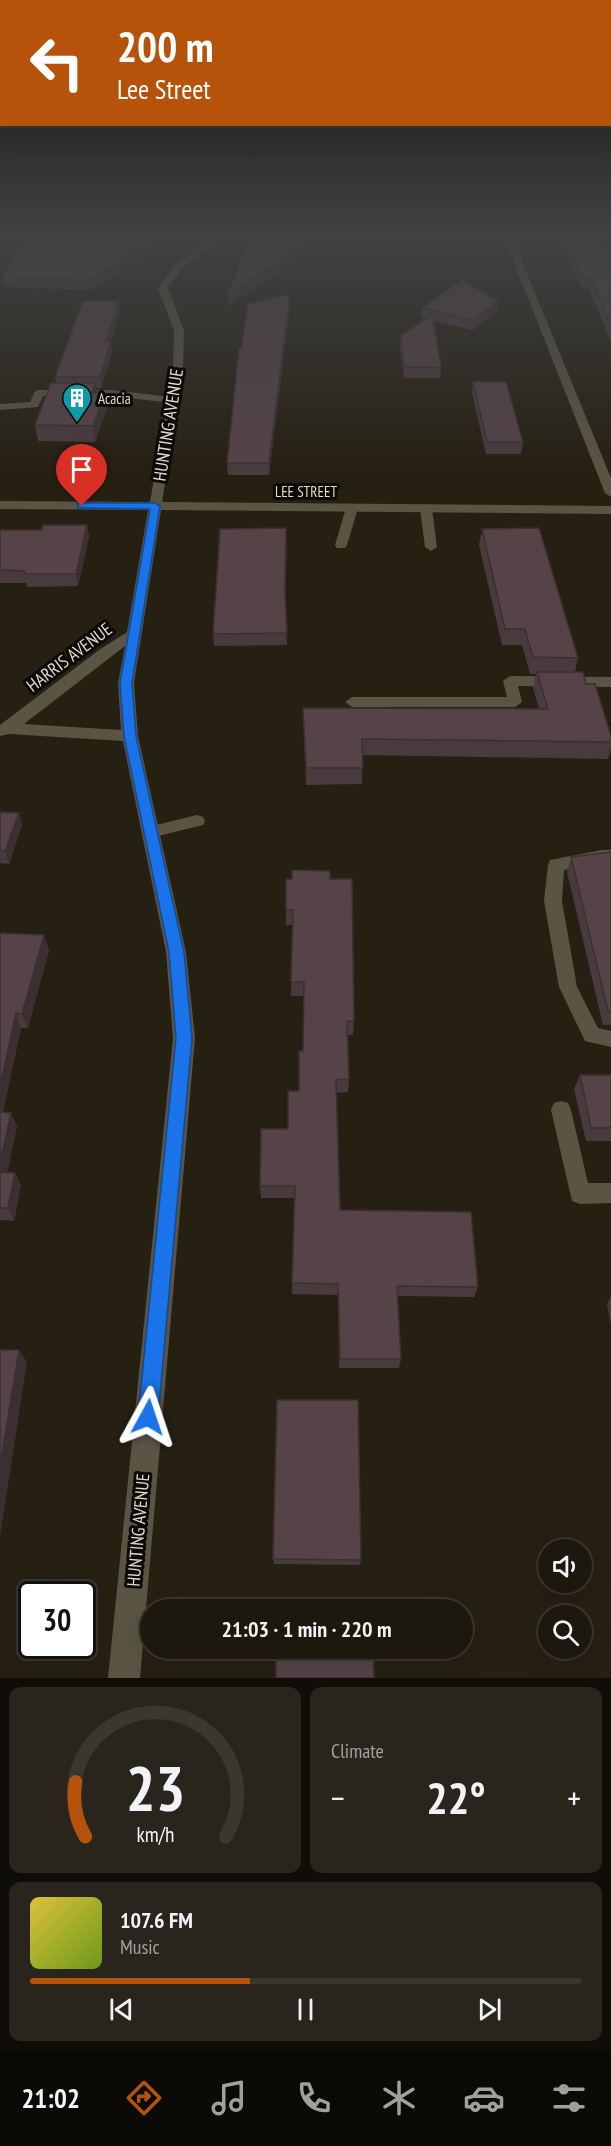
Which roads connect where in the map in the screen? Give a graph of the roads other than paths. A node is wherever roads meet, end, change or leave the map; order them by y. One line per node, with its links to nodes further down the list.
1 (174, 315): 3 (street, HUNTING AVENUE)
2 (540, 315): 5 (street)
3 (172, 400): 4 (lane); 7 (street, HUNTING AVENUE)
4 (0, 407)
5 (611, 493)
6 (0, 505): 7 (street, LEE STREET)
7 (155, 506): 8 (street, LEE STREET); 13 (street, HUNTING AVENUE)
8 (352, 508): 9 (street, LEE STREET); 11 (lane)
9 (426, 509): 10 (street, LEE STREET); 12 (lane)
10 (611, 510)
11 (341, 544)
12 (431, 547)
13 (132, 635): 16 (street, HARRIS AVENUE); 17 (street, HUNTING AVENUE)
14 (611, 682): 15 (lane)
15 (352, 702)
16 (4, 729): 17 (street)
17 (130, 736): 19 (street, HUNTING AVENUE)
18 (197, 822): 19 (lane)
19 (150, 832): 24 (street, HUNTING AVENUE)
20 (611, 856): 21 (lane)
21 (611, 1039)
22 (561, 1110): 23 (lane)
23 (611, 1193)
24 (124, 1678)

